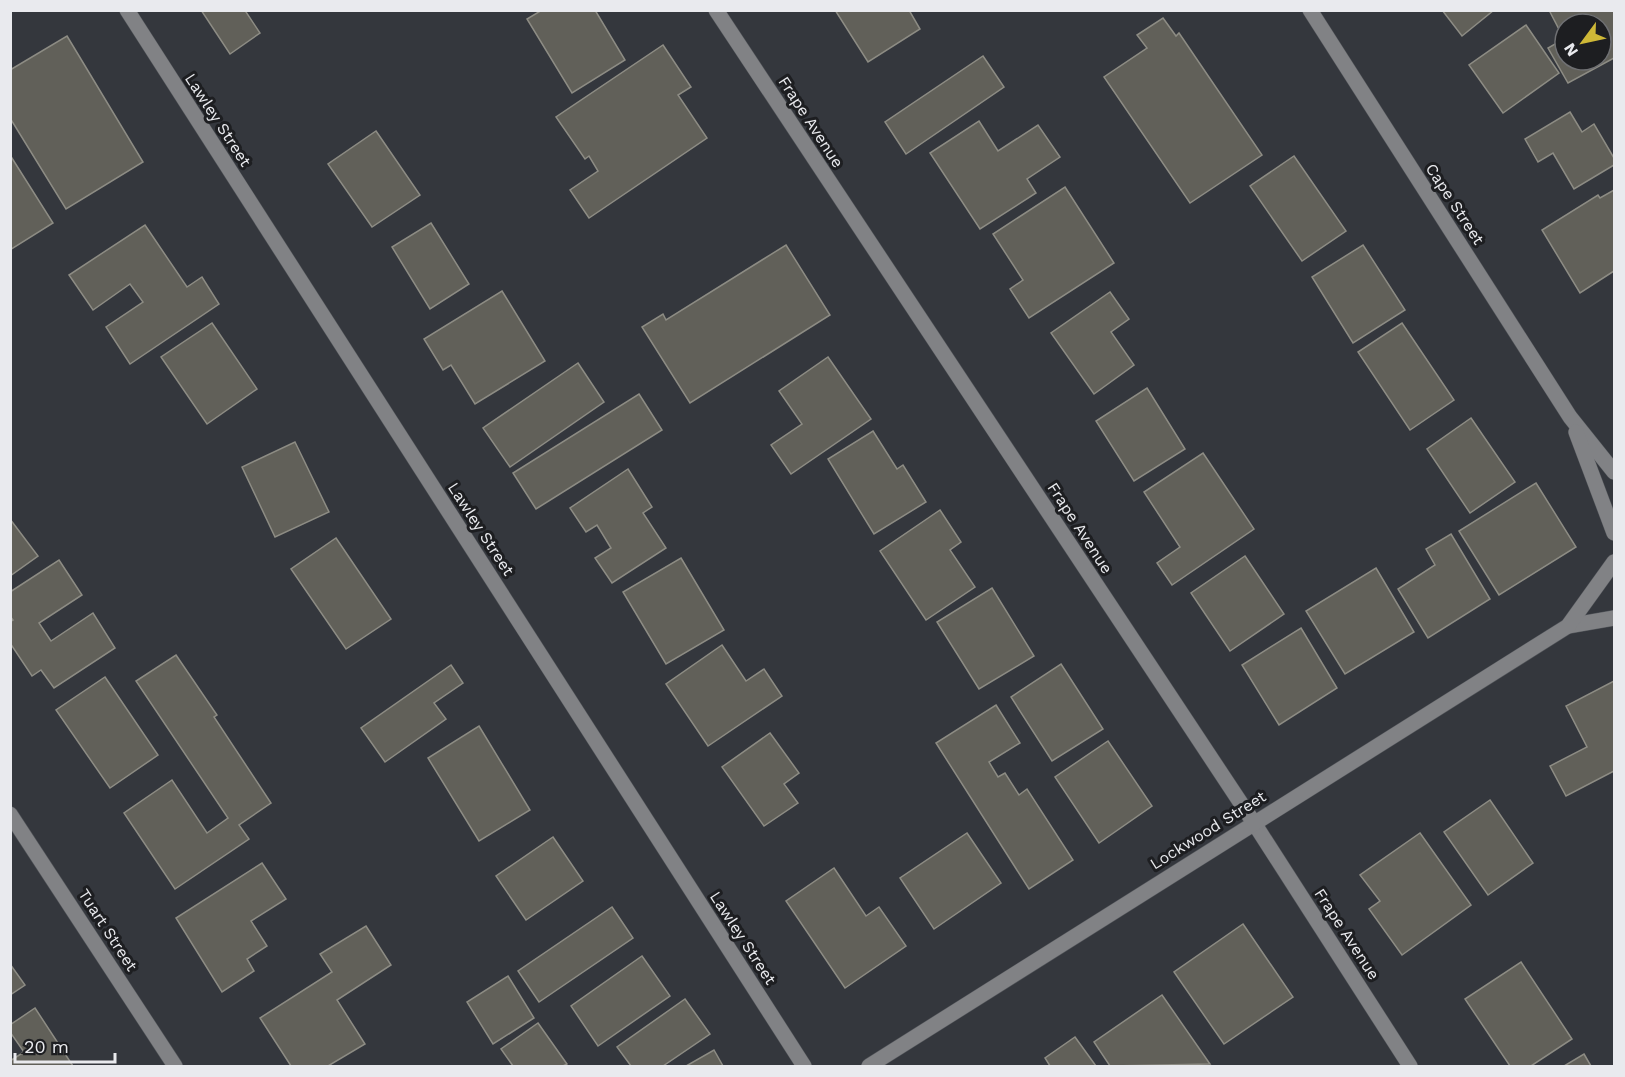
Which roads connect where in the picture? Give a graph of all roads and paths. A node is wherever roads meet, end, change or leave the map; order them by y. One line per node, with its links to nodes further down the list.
1 (127, 10): 13 (street, Lawley Street)
2 (716, 10): 11 (street, Frape Avenue)
3 (1310, 10): 4 (street, Cape Street)
4 (1570, 417): 5 (street, Cape Street); 6 (street, Cape Street)
5 (1614, 472)
6 (1614, 533)
7 (1614, 562): 9 (street, Lockwood Street)
8 (1614, 618): 9 (street, Lockwood Street)
9 (1568, 626): 11 (street, Lockwood Street)
10 (10, 814): 12 (street, Tuart Street)
11 (1254, 823): 14 (street, Lockwood Street); 15 (street, Frape Avenue)
12 (175, 1066)
13 (804, 1066)
14 (869, 1066)
15 (1410, 1066)

